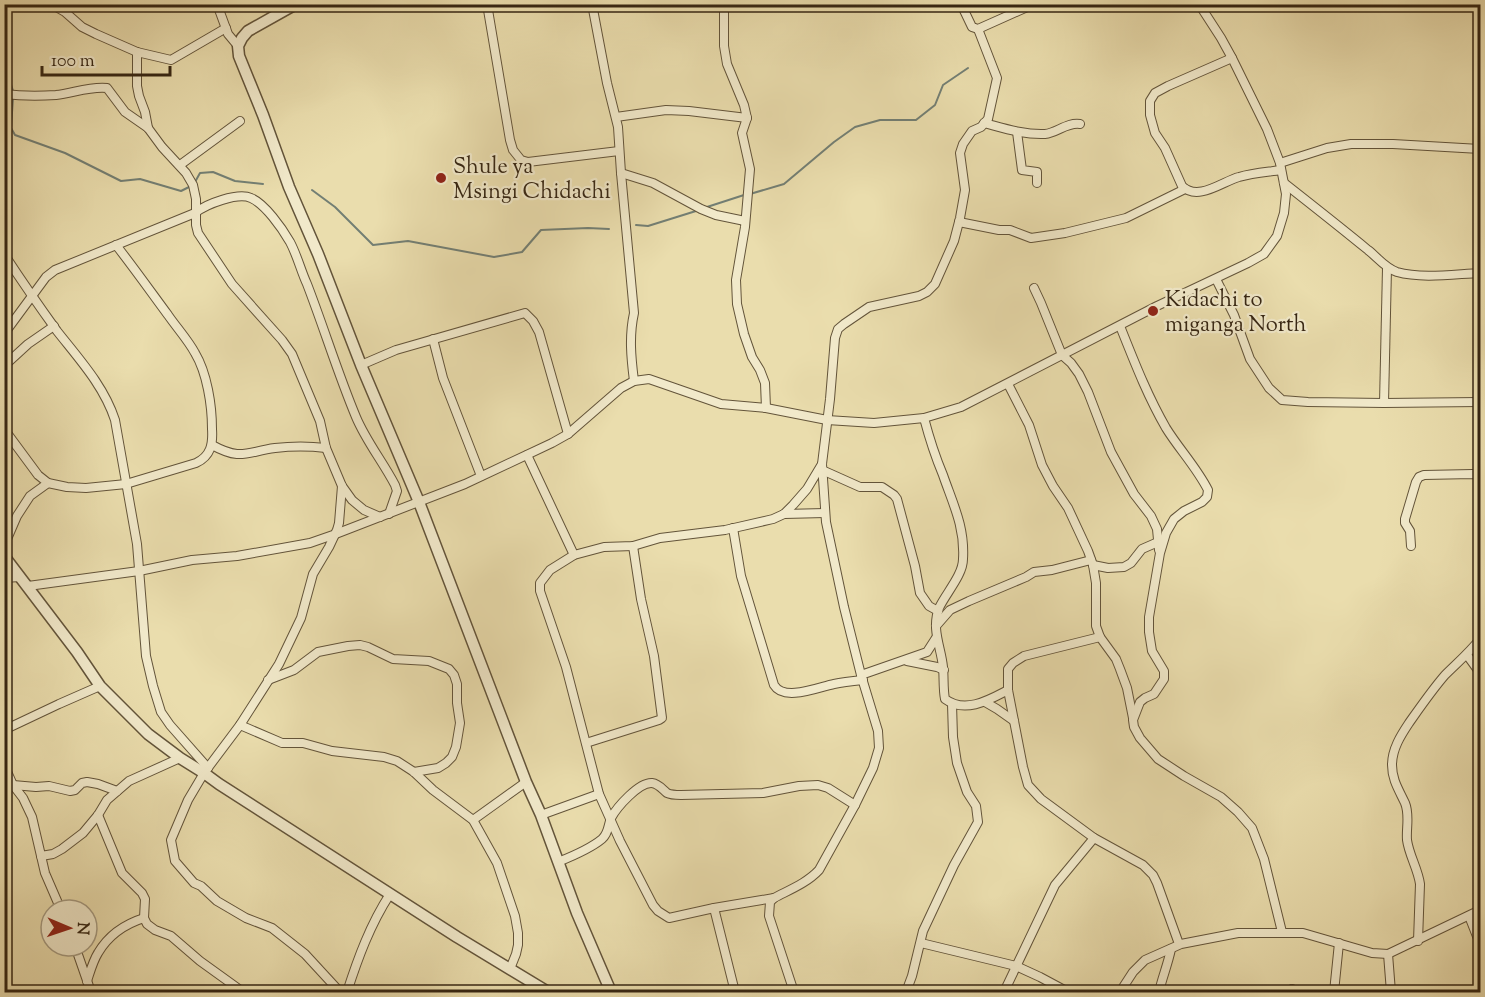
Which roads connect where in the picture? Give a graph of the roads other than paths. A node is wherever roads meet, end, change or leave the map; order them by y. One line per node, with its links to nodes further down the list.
1 (51, 4): 13 (street)
2 (217, 4): 10 (street)
3 (296, 4): 12 (street)
4 (487, 4): 24 (street)
5 (592, 4): 16 (street)
6 (724, 4): 17 (street)
7 (961, 4): 11 (street)
8 (1034, 4): 11 (street)
9 (1198, 4): 14 (street)
10 (226, 28): 12 (street); 13 (street)
11 (978, 29): 19 (street)
12 (238, 46): 46 (street)
13 (137, 52): 21 (street)
14 (1232, 58): 26 (street); 30 (street)
15 (4, 94): 21 (street)
16 (616, 117): 17 (street); 24 (street)
17 (747, 118): 32 (street)
18 (240, 121): 25 (street)
19 (984, 123): 22 (street); 33 (street)
20 (1080, 124): 22 (street)
21 (148, 128): 25 (street)
22 (1017, 132): 28 (street)
23 (1480, 149): 26 (street)
24 (619, 151): 27 (street)
25 (180, 165): 31 (street)
26 (1281, 166): 29 (street); 30 (street)
27 (621, 173): 32 (street); 48 (street)
28 (1037, 183)
29 (1284, 183): 36 (street); 38 (street)
30 (1185, 189): 33 (street)
31 (195, 213): 34 (street); 58 (street); 69 (street)
32 (745, 221): 52 (street)
33 (959, 222): 54 (street)
34 (116, 245): 40 (street); 57 (street)
35 (4, 254): 40 (street)
36 (1387, 267): 37 (street); 51 (street)
37 (1480, 273)
38 (1216, 279): 42 (street); 51 (street)
39 (1034, 288): 45 (street)
40 (32, 296): 41 (street); 43 (street)
41 (54, 326): 47 (street); 64 (street)
42 (1120, 326): 45 (street); 76 (street)
43 (4, 334)
44 (433, 339): 46 (street); 56 (street); 61 (street)
45 (1062, 355): 49 (street); 72 (street)
46 (361, 365): 66 (street)
47 (4, 366)
48 (634, 381): 52 (street); 56 (street)
49 (1008, 384): 53 (street); 79 (street)
50 (1480, 402): 51 (street)
51 (1384, 403)
52 (766, 408): 54 (street)
53 (924, 418): 54 (street); 84 (street)
54 (827, 420): 60 (street)
55 (4, 429): 63 (street)
56 (568, 434): 59 (street)
57 (212, 446): 58 (street); 64 (street)
58 (326, 447): 65 (street)
59 (527, 455): 61 (street); 77 (street)
60 (822, 467): 67 (street); 68 (street); 84 (street)
61 (482, 476): 66 (street)
62 (1480, 476): 75 (street)
63 (48, 483): 64 (street); 73 (street)
64 (126, 484): 80 (street)
65 (342, 486): 69 (street); 71 (street)
66 (418, 502): 69 (street); 110 (street)
67 (825, 513): 68 (street); 93 (street)
68 (784, 514): 70 (street)
69 (384, 515): 71 (street)
70 (733, 528): 74 (street); 93 (street)
71 (333, 535): 80 (street); 94 (street)
72 (1158, 542): 76 (street); 79 (street)
73 (4, 546)
74 (633, 546): 77 (street); 105 (street)
75 (1411, 546)
76 (1160, 553): 98 (street)
77 (574, 555): 105 (street)
78 (4, 556): 81 (street)
79 (1092, 563): 85 (street); 86 (street)
80 (139, 571): 83 (street); 108 (street)
81 (20, 577): 82 (street); 83 (street)
82 (4, 579)
83 (28, 586): 95 (street)
84 (938, 611): 85 (street)
85 (936, 626): 87 (street)
86 (1100, 637): 96 (street); 97 (street)
87 (936, 639): 90 (street); 91 (street)
88 (1480, 639): 89 (street)
89 (1467, 655): 92 (street); 130 (street)
90 (904, 661): 91 (street); 93 (street)
91 (944, 670): 100 (street)
92 (1480, 673)
93 (862, 677): 114 (street)
94 (268, 680): 103 (street); 109 (street)
95 (100, 686): 104 (street); 106 (street)
96 (1008, 690): 99 (street); 102 (street)
97 (1128, 693): 98 (street); 101 (street)
98 (1145, 698): 101 (street)
99 (984, 702): 100 (street); 102 (street)
100 (952, 704): 131 (street)
101 (1133, 720): 129 (street)
102 (1014, 721): 119 (street)
103 (240, 725): 108 (street); 109 (street)
104 (4, 730)
105 (586, 743): 113 (street)
106 (180, 759): 108 (street); 112 (street)
107 (4, 765): 111 (street)
108 (206, 771): 122 (street); 142 (street)
109 (414, 772): 118 (street)
110 (526, 782): 116 (street); 118 (street)
111 (13, 785): 112 (street); 120 (street)
112 (117, 791): 115 (street)
113 (599, 794): 116 (street); 117 (street)
114 (855, 805): 117 (street); 124 (street)
115 (98, 815): 120 (street); 128 (street)
116 (542, 815): 121 (street)
117 (611, 819): 121 (street); 125 (street)
118 (473, 820): 138 (street)
119 (1094, 838): 134 (street); 137 (street)
120 (41, 856): 123 (street)
121 (558, 862): 145 (street)
122 (390, 894): 138 (street); 143 (street)
123 (56, 898)
124 (774, 898): 125 (street); 147 (street)
125 (714, 908): 146 (street)
126 (1480, 910): 127 (street)
127 (1469, 916): 130 (street); 133 (street)
128 (144, 918): 139 (street); 141 (street)
129 (1282, 932): 132 (street); 134 (street)
130 (1418, 940): 135 (street)
131 (921, 943): 137 (street); 148 (street)
132 (1339, 943): 135 (street); 153 (street)
133 (1480, 944)
134 (1175, 947): 151 (street); 152 (street)
135 (1388, 954): 154 (street)
136 (79, 958): 139 (street)
137 (1016, 966): 149 (street); 150 (street)
138 (510, 969): 144 (street)
139 (87, 981): 140 (street)
140 (91, 993)
141 (243, 993)
142 (340, 993)
143 (347, 993)
144 (548, 993)
145 (611, 993)
146 (735, 993)
147 (794, 993)
148 (906, 993)
149 (1004, 993)
150 (1068, 993)
151 (1120, 993)
152 (1159, 993)
153 (1334, 993)
154 (1391, 993)

